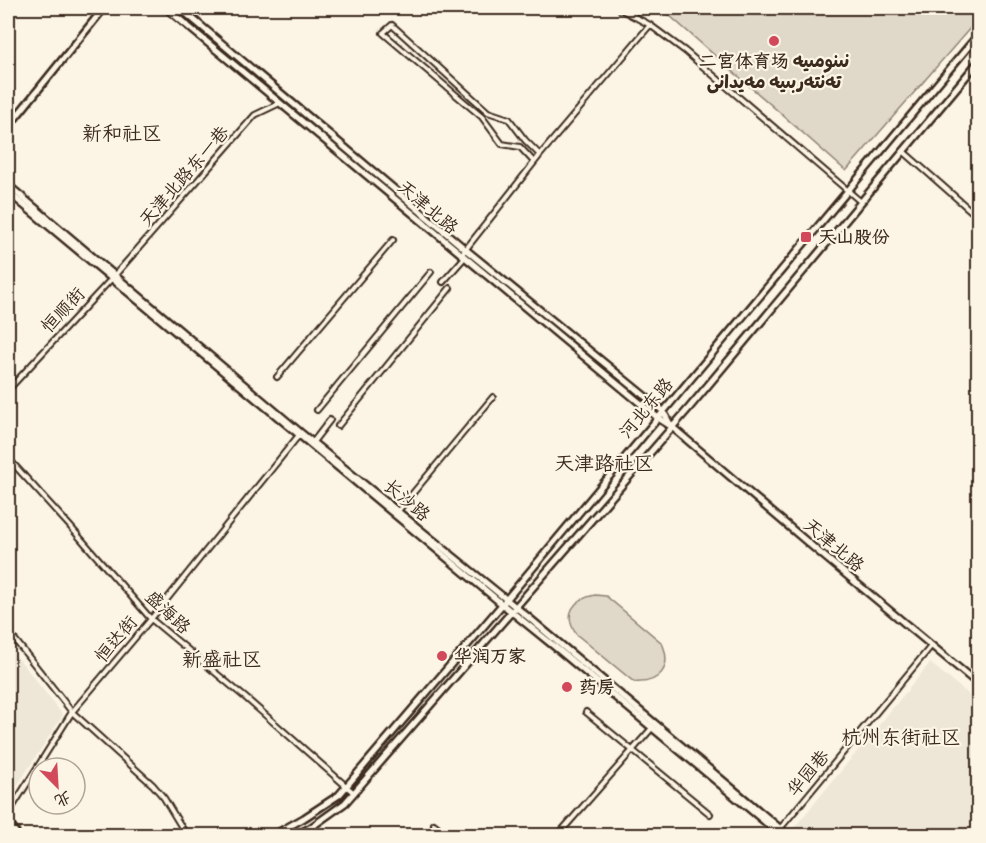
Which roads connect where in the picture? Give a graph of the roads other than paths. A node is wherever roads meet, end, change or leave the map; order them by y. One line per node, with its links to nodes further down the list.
1 (104, 8): 11 (street)
2 (166, 8): 10 (street, 天津北路)
3 (180, 8): 21 (street, 天津北路)
4 (618, 8): 6 (street)
5 (638, 8): 6 (street)
6 (632, 15): 7 (street)
7 (650, 25): 13 (street); 16 (street)
8 (978, 34): 16 (street, 河北东路)
9 (978, 62): 12 (street)
10 (281, 103): 21 (street, 天津北路); 23 (street, 天津北路东一巷)
11 (8, 127)
12 (903, 151): 18 (street); 19 (street)
13 (540, 155): 14 (street); 14 (street)
14 (534, 162): 21 (street)
15 (8, 186): 23 (street, 长沙路)
16 (848, 190): 18 (street); 30 (street, 河北东路)
17 (8, 192): 23 (street, 长沙路)
18 (861, 202): 34 (street)
19 (978, 216)
20 (393, 240): 26 (street)
21 (464, 253): 24 (street); 30 (street, 天津北路); 31 (street, 天津北路)
22 (431, 272): 29 (street)
23 (113, 277): 27 (street, 恒顺街); 35 (street, 长沙路)
24 (443, 282)
25 (450, 288): 33 (street)
26 (277, 377)
27 (8, 390)
28 (493, 397): 38 (street)
29 (317, 410)
30 (663, 411): 31 (street, 河北东路); 34 (street, 天津北路)
31 (658, 418): 34 (street, 天津北路); 39 (street, 河北东路)
32 (330, 420): 36 (street)
33 (338, 426)
34 (672, 427): 40 (street); 43 (street, 天津北路)
35 (300, 434): 36 (street, 长沙路); 39 (street, 长沙路); 41 (street, 恒达街)
36 (313, 442): 38 (street, 长沙路)
37 (8, 458): 41 (street, 盛海路)
38 (398, 511): 39 (street, 长沙路)
39 (504, 602): 40 (street, 长沙路); 49 (street, 河北东路)
40 (514, 609): 47 (street, 长沙路); 50 (street); 55 (street, 长沙路)
41 (151, 619): 45 (street, 恒达街); 49 (street, 盛海路)
42 (8, 631): 45 (street)
43 (932, 645): 44 (street, 天津北路); 55 (street, 华园巷)
44 (978, 684)
45 (72, 712): 51 (street, 恒达街); 57 (street)
46 (586, 712): 48 (street)
47 (652, 728): 48 (street); 55 (street, 长沙路)
48 (632, 750): 52 (street); 61 (street)
49 (346, 786): 50 (street, 盛海路); 58 (street, 河北东路)
50 (354, 793): 59 (street)
51 (8, 814)
52 (710, 814)
53 (8, 822): 56 (street)
54 (434, 824): 60 (street)
55 (779, 833): 62 (street, 长沙路)
56 (18, 836)
57 (187, 836)
58 (272, 836)
59 (295, 836)
60 (449, 836)
61 (557, 836)
62 (789, 836)

